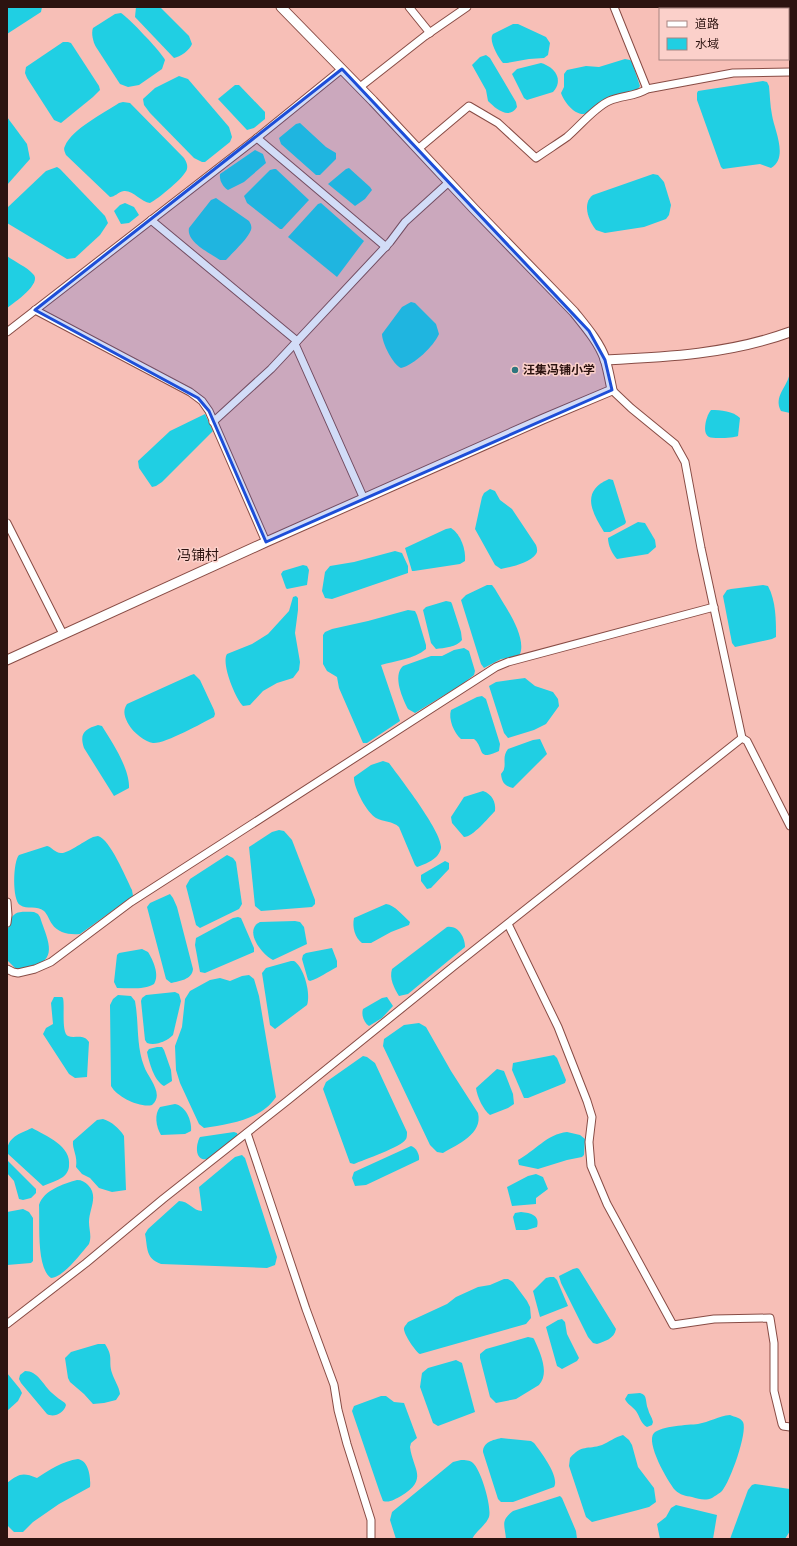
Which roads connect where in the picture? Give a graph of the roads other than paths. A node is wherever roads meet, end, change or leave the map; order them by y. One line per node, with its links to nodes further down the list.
1 (281, 7): 6 (street)
2 (409, 7): 5 (street)
3 (467, 7): 5 (street)
4 (614, 7): 9 (street)
5 (430, 33): 8 (street)
6 (342, 69): 8 (street); 10 (street)
7 (790, 72): 9 (street)
8 (360, 88): 11 (street)
9 (647, 89): 11 (street)
10 (257, 138): 13 (street); 14 (street)
11 (418, 149): 12 (street)
12 (449, 182): 14 (street); 19 (street)
13 (151, 220): 15 (street); 18 (street)
14 (386, 247): 18 (street)
15 (35, 310): 16 (street); 21 (street)
16 (7, 332)
17 (790, 332): 19 (street)
18 (296, 342): 21 (street); 22 (street)
19 (605, 360): 20 (street)
20 (612, 390): 22 (street); 25 (street)
21 (213, 422): 24 (street)
22 (364, 499): 24 (street)
23 (7, 523): 26 (street)
24 (266, 542): 26 (street)
25 (714, 607): 28 (street); 35 (street)
26 (63, 634): 27 (street)
27 (7, 660)
28 (742, 738): 29 (street); 34 (street)
29 (782, 810): 30 (street); 31 (street)
30 (790, 812)
31 (790, 826)
32 (7, 902): 33 (street)
33 (7, 922)
34 (508, 924): 36 (street); 38 (street)
35 (8, 971)
36 (247, 1133): 37 (street); 39 (street)
37 (7, 1324)
38 (790, 1427)
39 (371, 1539)

